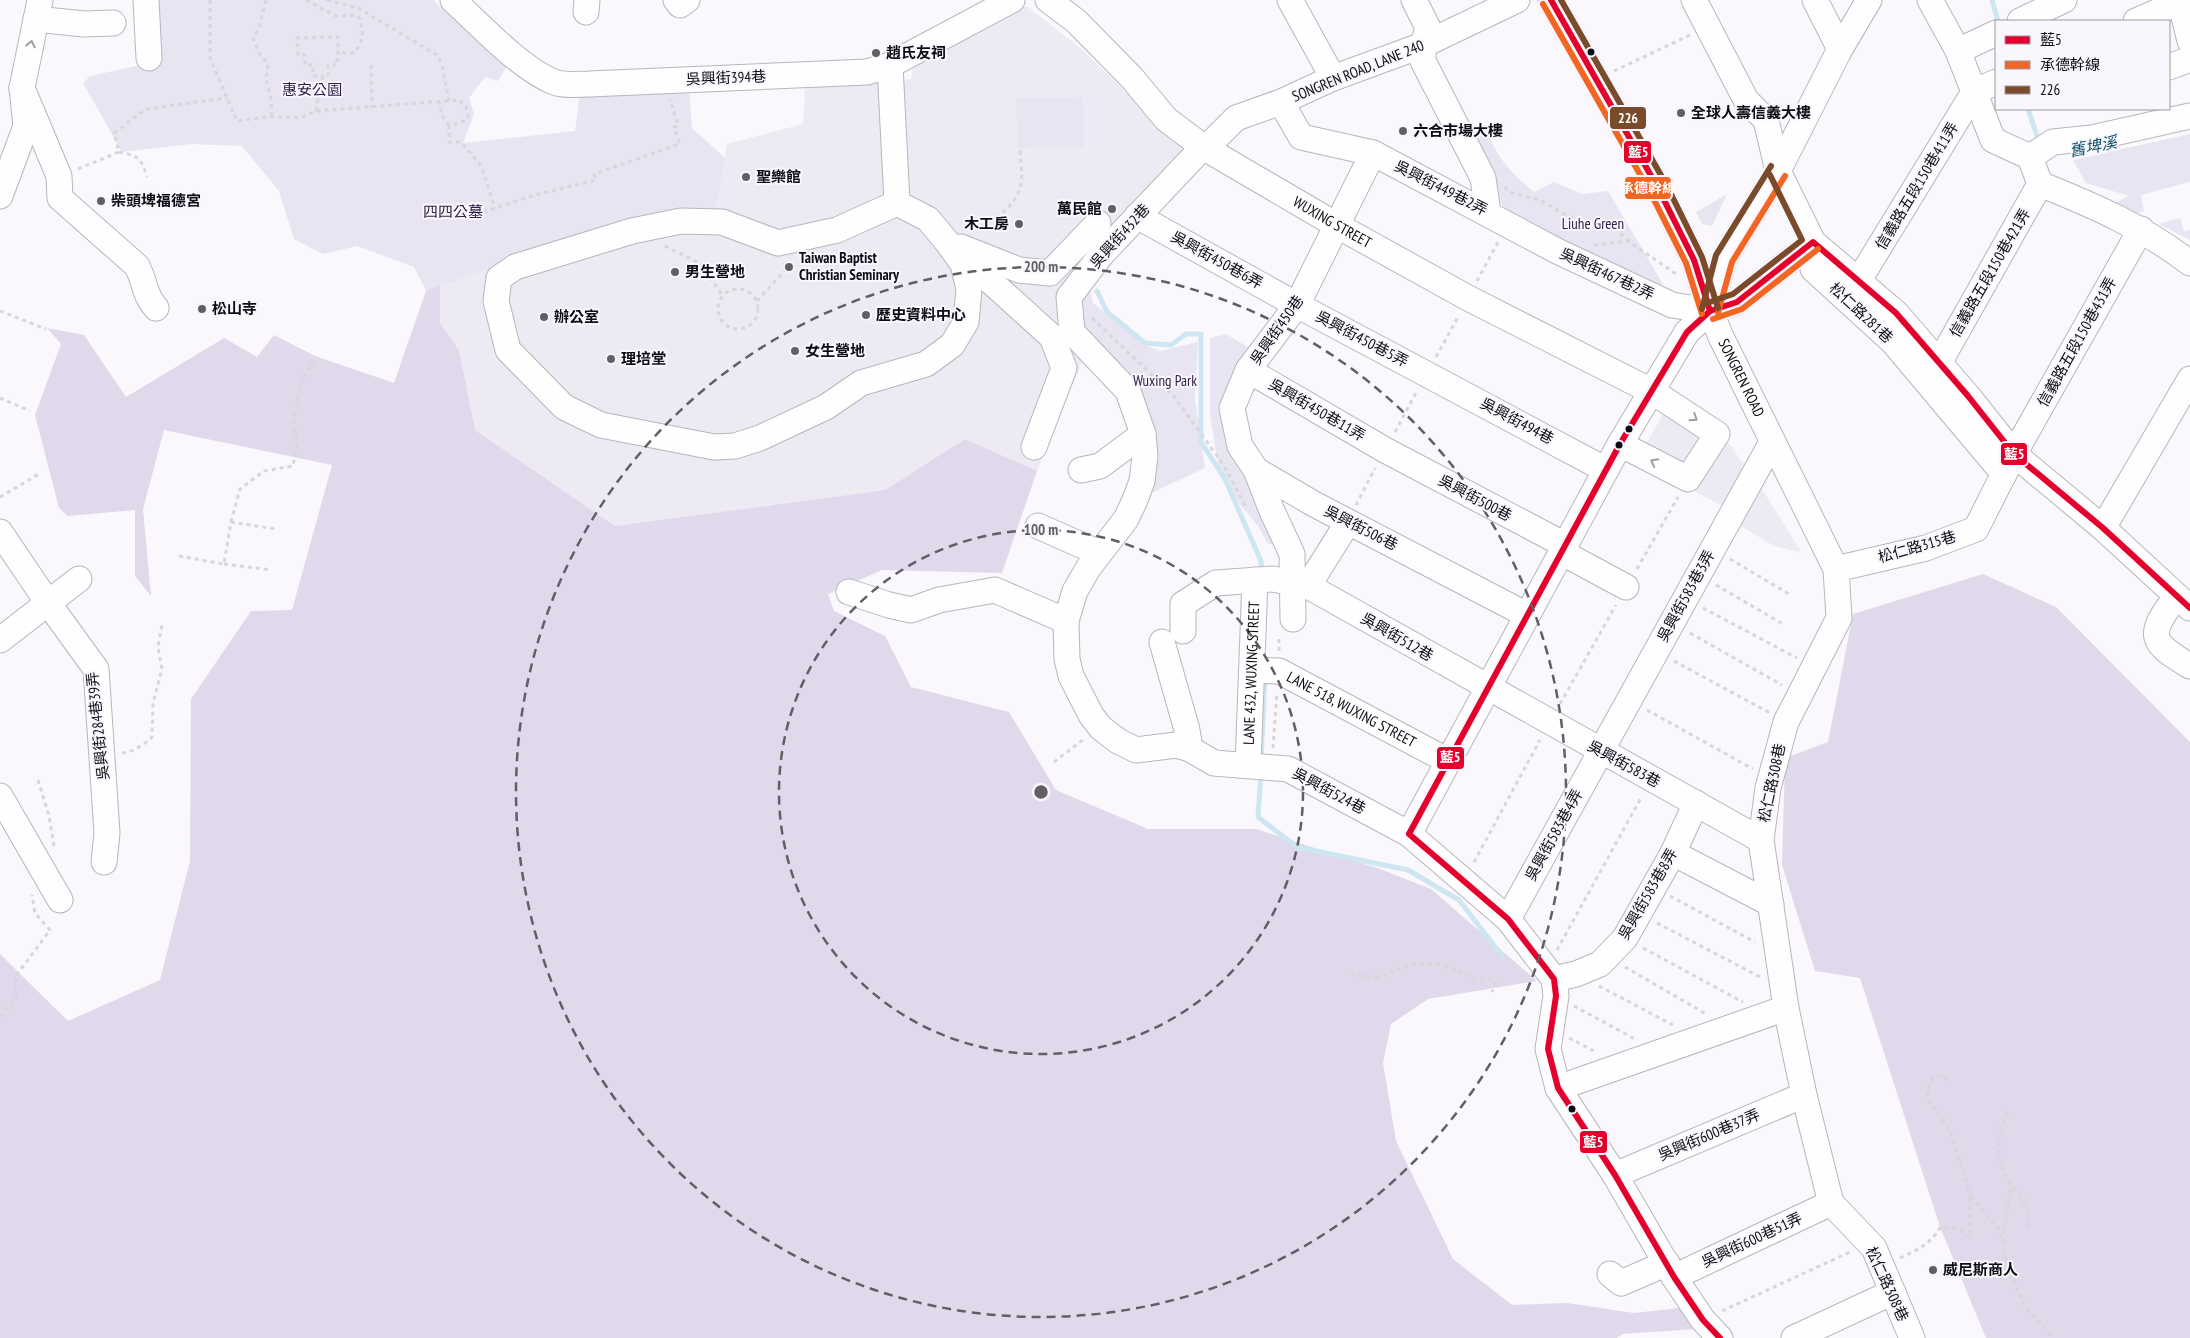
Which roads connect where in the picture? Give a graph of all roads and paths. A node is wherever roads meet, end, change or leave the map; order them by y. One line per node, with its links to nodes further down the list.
1 (146, 0): 30 (street)
2 (210, 0): 40 (path)
3 (266, 0): 47 (path)
4 (306, 0): 29 (path)
5 (327, 0): 41 (path)
6 (453, 0): 33 (street, 吳興街394巷)
7 (1012, 0): 33 (street, 吳興街394巷)
8 (1048, 0): 50 (street, WUXING STREET)
9 (1290, 0): 37 (street)
10 (1414, 0): 26 (street)
11 (1517, 0): 26 (street, SONGREN ROAD, LANE 240)
12 (1551, 0): 85 (street, SONGREN ROAD)
13 (1694, 0): 55 (street)
14 (1815, 0): 27 (street)
15 (1869, 0): 27 (street)
16 (1930, 0): 28 (street)
17 (2064, 0): 20 (street)
18 (2180, 1): 21 (street); 25 (street)
19 (38, 10): 22 (street); 38 (street, one-way to 19)
20 (2022, 20)
21 (2138, 20)
22 (113, 23)
23 (1694, 33): 35 (path)
24 (1995, 33): 28 (street)
25 (2190, 41)
26 (1423, 45): 37 (street, SONGREN ROAD, LANE 240); 58 (street)
27 (1840, 49): 55 (street)
28 (1958, 51): 39 (street)
29 (338, 53): 36 (path); 36 (path)
30 (149, 58)
31 (2190, 59): 34 (street)
32 (371, 64): 44 (path)
33 (890, 65): 61 (street)
34 (2170, 66)
35 (1614, 72)
36 (323, 75): 46 (path)
37 (1333, 78): 43 (street, SONGREN ROAD, LANE 240)
38 (11, 86): 56 (street); 60 (street)
39 (1985, 87): 54 (street); 77 (street, 信義路五段150巷411弄)
40 (227, 98): 47 (path); 52 (path)
41 (449, 101): 42 (path); 49 (path)
42 (440, 102): 44 (path); 49 (path)
43 (1282, 102): 50 (street, SONGREN ROAD, LANE 240); 53 (street, 吳興街449巷2弄)
44 (372, 108): 46 (path)
45 (673, 108): 62 (path)
46 (316, 111): 47 (path)
47 (272, 116)
48 (2190, 116): 54 (street)
49 (449, 125): 62 (path)
50 (1203, 147): 63 (street, 吳興街432巷); 67 (street, WUXING STREET)
51 (1020, 148): 70 (path)
52 (119, 152): 56 (path); 57 (path)
53 (1373, 153): 65 (street, 吳興街449巷2弄); 67 (street, 吳興街450巷)
54 (2030, 157): 59 (street)
55 (1778, 171): 72 (street); 85 (street)
56 (59, 176): 83 (street)
57 (147, 177)
58 (1483, 178): 65 (street); 71 (path)
59 (2040, 184): 68 (street); 88 (street, 信義路五段150巷421弄)
60 (0, 196)
61 (897, 203): 70 (street); 73 (street)
62 (495, 208): 64 (path)
63 (1137, 216): 79 (street, 吳興街432巷); 82 (street, 吳興街450巷6弄)
64 (468, 217)
65 (1498, 218): 80 (path); 85 (street, 吳興街467巷2弄)
66 (1098, 222): 70 (street)
67 (1338, 226): 80 (street, WUXING STREET); 82 (street, 吳興街450巷)
68 (2141, 229): 75 (street); 101 (street, 信義路五段150巷431弄)
69 (632, 231): 70 (street); 73 (street); 78 (path)
70 (947, 242): 99 (street)
71 (1628, 242): 74 (path); 76 (path)
72 (1813, 242): 77 (street); 85 (street); 101 (street, 松仁路281巷)
73 (778, 244): 81 (path)
74 (1592, 245)
75 (2190, 263)
76 (1683, 279)
77 (1859, 280): 88 (street)
78 (723, 296): 81 (path); 81 (path)
79 (1069, 297): 96 (street); 107 (path)
80 (1468, 298): 90 (path); 92 (street, WUXING STREET)
81 (757, 301)
82 (1297, 305): 89 (street, 吳興街450巷); 90 (street, 吳興街450巷5弄)
83 (156, 308)
84 (0, 311): 86 (path)
85 (1710, 311): 92 (street); 97 (street, SONGREN ROAD)
86 (46, 329)
87 (315, 356): 108 (path)
88 (1939, 363): 101 (street)
89 (1248, 370): 94 (street, 吳興街450巷); 100 (street, 吳興街450巷11弄)
90 (1427, 373): 100 (path); 104 (street, 吳興街494巷)
91 (2190, 379): 112 (street)
92 (1653, 392): 98 (street); 98 (street, WUXING STREET, one-way to 98)
93 (0, 398): 95 (path)
94 (1232, 408): 103 (street, 吳興街506巷)
95 (30, 411)
96 (1143, 434): 102 (street); 116 (street)
97 (1772, 442): 114 (street, 吳興街583巷3弄); 119 (street, SONGREN ROAD)
98 (1620, 444): 104 (street)
99 (1034, 447)
100 (1385, 450): 109 (path); 115 (street, 吳興街500巷)
101 (2009, 464): 112 (street); 119 (street, 松仁路315巷)
102 (1081, 470)
103 (1256, 470): 109 (street, 吳興街506巷); 124 (street)
104 (1606, 470): 115 (street)
105 (38, 474): 106 (path)
106 (0, 497)
107 (1249, 513)
108 (231, 522): 111 (path); 118 (path)
109 (1348, 522): 124 (street); 131 (street, 吳興街506巷)
110 (1038, 526): 116 (street)
111 (276, 528)
112 (2103, 528): 129 (street)
113 (0, 532): 130 (street, 吳興街284巷39弄)
114 (1712, 548): 121 (street, 吳興街583巷3弄); 127 (path)
115 (1563, 549): 125 (street, 吳興街500巷); 131 (street)
116 (1099, 554): 132 (street)
117 (179, 556): 118 (path)
118 (224, 564): 120 (path)
119 (1836, 569): 140 (street, 松仁路308巷)
120 (271, 570)
121 (1698, 575): 128 (street, 吳興街583巷3弄); 134 (path)
122 (79, 579): 130 (street)
123 (1255, 580): 124 (street, 吳興街512巷); 141 (street, LANE 432, WUXING STREET); 149 (street, 吳興街512巷)
124 (1300, 584): 136 (street); 143 (street, 吳興街512巷)
125 (1626, 587)
126 (849, 592): 132 (street)
127 (1789, 594)
128 (1685, 598): 133 (street, 吳興街583巷3弄); 140 (path)
129 (2183, 602): 139 (street)
130 (48, 604): 137 (street); 151 (street, 吳興街284巷39弄)
131 (1527, 614): 143 (street)
132 (1066, 622): 148 (street, 吳興街524巷)
133 (1672, 622): 138 (street, 吳興街583巷3弄); 144 (path)
134 (1783, 624)
135 (162, 625): 151 (path)
136 (1286, 625): 142 (path)
137 (0, 640)
138 (1656, 651): 145 (street, 吳興街583巷3弄); 146 (path)
139 (2190, 666)
140 (1814, 667): 144 (street, 松仁路308巷)
141 (1252, 670): 142 (street, LANE 518, WUXING STREET); 154 (street, LANE 432, WUXING STREET)
142 (1278, 671): 152 (street, LANE 518, WUXING STREET); 154 (path)
143 (1487, 688): 147 (street, 吳興街583巷); 152 (street)
144 (1801, 696): 146 (street, 松仁路308巷)
145 (1629, 700): 150 (street, 吳興街583巷3弄); 156 (path)
146 (1786, 722): 156 (street, 松仁路308巷)
147 (1550, 723): 150 (street, 吳興街583巷); 163 (path)
148 (1101, 728): 149 (street, 吳興街524巷); 153 (path)
149 (1190, 749): 154 (street, 吳興街524巷)
150 (1601, 751): 155 (street, 吳興街583巷); 168 (street, 吳興街583巷4弄)
151 (102, 754): 162 (street, 吳興街284巷39弄)
152 (1448, 761): 159 (street)
153 (1054, 762)
154 (1260, 765): 159 (street, 吳興街524巷)
155 (1652, 779): 158 (street, 吳興街583巷); 174 (path)
156 (1770, 779): 160 (street, 松仁路308巷)
157 (0, 796): 165 (street)
158 (1696, 803): 160 (street, 吳興街583巷); 161 (street, 吳興街583巷8弄)
159 (1409, 834): 163 (street, 吳興街524巷)
160 (1761, 840): 166 (street, 松仁路308巷)
161 (1673, 853): 164 (street, 吳興街583巷8弄); 166 (street)
162 (104, 862)
163 (1463, 882): 168 (street, 吳興街524巷)
164 (1654, 887): 167 (street, 吳興街583巷8弄); 171 (path)
165 (60, 900)
166 (1771, 904): 171 (street, 松仁路308巷)
167 (1639, 913): 170 (street, 吳興街583巷8弄); 176 (path)
168 (1508, 919): 174 (street, 吳興街524巷)
169 (50, 930): 177 (path)
170 (1625, 938): 172 (street, 吳興街583巷8弄); 176 (path)
171 (1777, 953): 176 (street, 松仁路308巷)
172 (1607, 957): 174 (street, 吳興街583巷8弄); 178 (path)
173 (1351, 974): 175 (path)
174 (1558, 979): 179 (path); 180 (path); 182 (street)
175 (1492, 992)
176 (1778, 1004): 178 (street); 183 (street, 松仁路308巷)
177 (0, 1017)
178 (1731, 1028): 179 (street)
179 (1700, 1039): 180 (street)
180 (1660, 1052): 182 (street)
181 (1948, 1079): 187 (path)
182 (1558, 1088): 185 (street)
183 (1804, 1094): 185 (street, 吳興街600巷37弄); 188 (street, 松仁路308巷)
184 (2007, 1112): 186 (path)
185 (1615, 1175): 193 (street)
186 (2011, 1185): 189 (path); 190 (path)
187 (1970, 1195): 190 (path); 192 (path)
188 (1831, 1203): 191 (street, 松仁路308巷); 193 (street, 吳興街600巷51弄)
189 (2029, 1230)
190 (2003, 1241): 200 (path)
191 (1869, 1243): 195 (street, 松仁路308巷); 196 (path)
192 (1903, 1256)
193 (1670, 1270): 194 (street, 吳興街600巷51弄); 196 (street)
194 (1610, 1274)
195 (1893, 1292): 198 (street); 199 (street, 松仁路308巷)
196 (1704, 1320): 197 (street)
197 (1720, 1338)
198 (1794, 1338)
199 (1912, 1338)
200 (2053, 1338)

